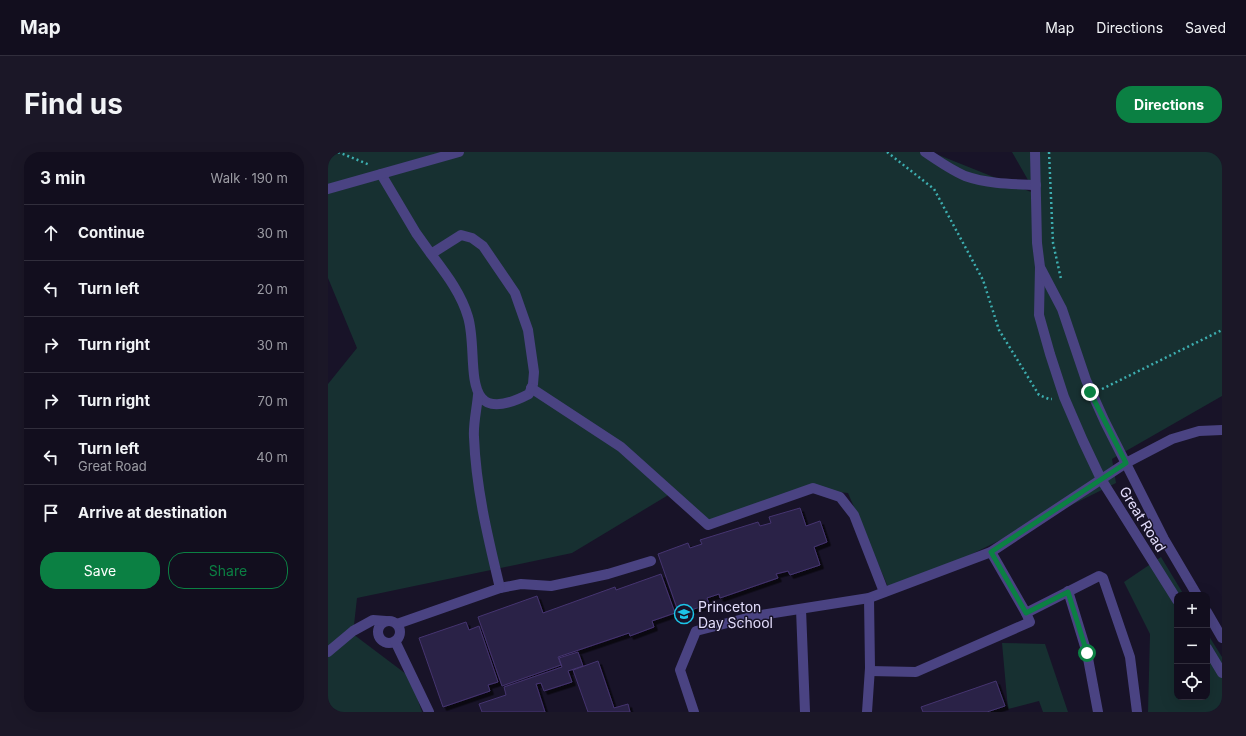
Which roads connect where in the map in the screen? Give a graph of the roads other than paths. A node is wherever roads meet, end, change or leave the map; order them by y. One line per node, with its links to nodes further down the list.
1 (459, 152): 4 (street)
2 (925, 152): 5 (street)
3 (1035, 152): 5 (street, Great Road)
4 (381, 174): 6 (street); 7 (street)
5 (1036, 185): 8 (street, Great Road)
6 (328, 189)
7 (431, 254): 9 (street); 10 (street)
8 (1040, 267): 12 (street, Great Road); 13 (street, Great Road)
9 (531, 388): 10 (street); 17 (street)
10 (478, 395): 16 (street)
11 (1222, 430): 12 (street)
12 (1126, 463): 13 (street); 19 (street, Great Road)
13 (1101, 479): 14 (street); 20 (street, Great Road)
14 (991, 552): 17 (street); 23 (street)
15 (651, 561): 16 (street)
16 (500, 588): 26 (street)
17 (884, 592): 21 (street)
18 (1068, 592): 23 (street); 37 (street); 38 (street)
19 (1195, 592)
20 (1174, 595)
21 (869, 598): 22 (street); 31 (street)
22 (801, 609): 34 (street); 35 (street)
23 (1026, 613): 31 (street)
24 (1210, 617): 27 (street)
25 (386, 621): 26 (street); 28 (street); 29 (street)
26 (397, 624): 28 (street)
27 (1222, 638)
28 (395, 642): 33 (street)
29 (328, 652)
30 (1210, 653): 32 (street)
31 (870, 671): 36 (street)
32 (1222, 673)
33 (430, 712)
34 (694, 712)
35 (805, 712)
36 (867, 712)
37 (1098, 712)
38 (1137, 712)

